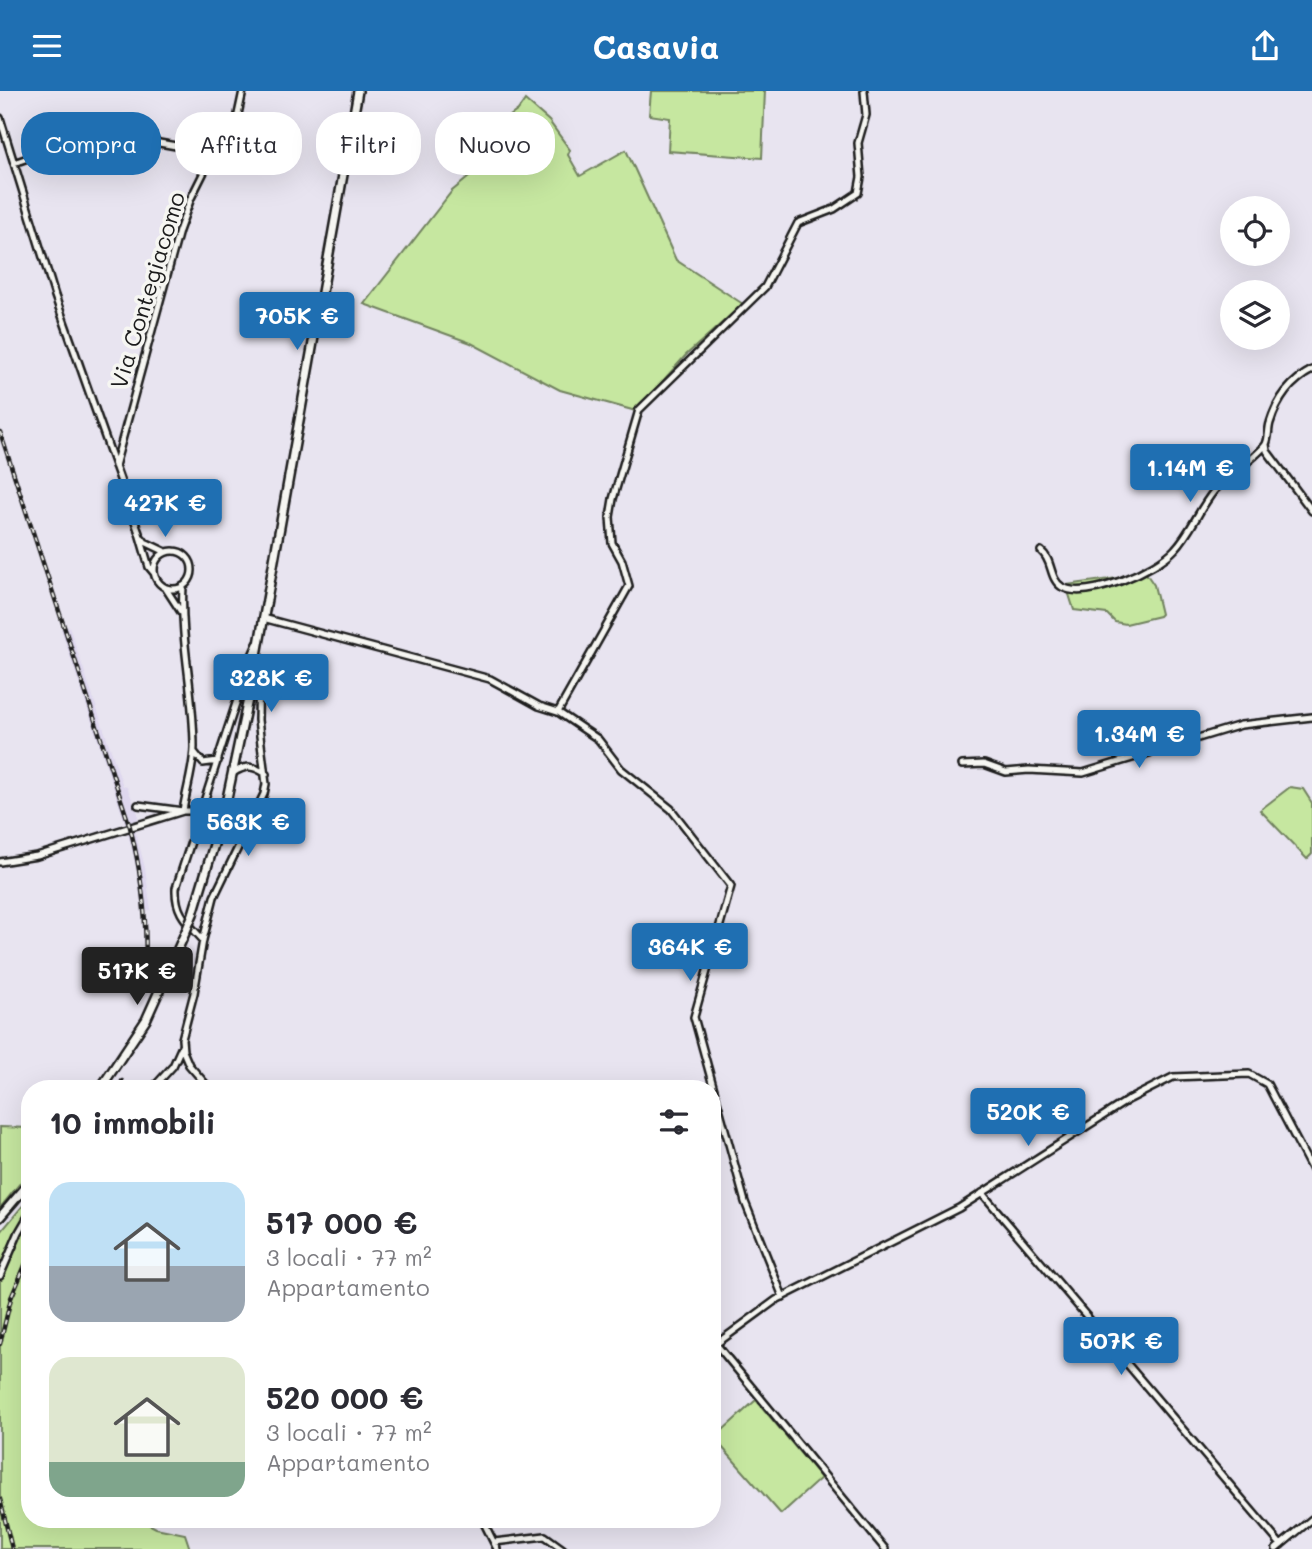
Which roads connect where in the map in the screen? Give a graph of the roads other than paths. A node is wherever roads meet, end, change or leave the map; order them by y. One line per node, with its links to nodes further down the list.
1 (243, 91): 4 (street, Via Contegiacomo)
2 (358, 91): 20 (main road)
3 (864, 91): 23 (street)
4 (238, 112)
5 (0, 118): 7 (street)
6 (175, 146): 7 (street)
7 (14, 163): 11 (street)
8 (203, 175): 11 (street, Via Contegiacomo)
9 (1312, 370): 10 (street)
10 (1266, 444): 12 (street); 14 (street)
11 (115, 467): 13 (street)
12 (1312, 511)
13 (139, 533): 15 (street); 16 (street)
14 (1041, 551)
15 (166, 552): 16 (street); 17 (street)
16 (154, 573): 18 (street)
17 (183, 586): 18 (street); 19 (street)
18 (165, 587): 19 (street)
19 (181, 612): 25 (street)
20 (263, 618): 21 (main road); 23 (street)
21 (259, 640): 22 (main road); 26 (street)
22 (256, 660): 28 (main road); 29 (street)
23 (558, 712): 39 (street)
24 (1312, 717): 27 (street)
25 (194, 750): 26 (street); 31 (street)
26 (218, 761): 32 (street)
27 (962, 765)
28 (233, 773): 29 (street); 36 (main road, bridge)
29 (266, 774): 34 (street)
30 (138, 804): 31 (street)
31 (183, 811): 32 (street); 33 (street)
32 (200, 811): 34 (street)
33 (0, 862)
34 (202, 940): 35 (street)
35 (182, 1046): 37 (street); 38 (street)
36 (106, 1080)
37 (160, 1080)
38 (202, 1080)
39 (711, 1080)
40 (721, 1117): 47 (street)
41 (1312, 1170): 43 (street)
42 (21, 1192): 44 (main road)
43 (982, 1193): 47 (street); 53 (street)
44 (0, 1217)
45 (21, 1228): 46 (street)
46 (0, 1276)
47 (783, 1297): 48 (street)
48 (721, 1341)
49 (721, 1354): 55 (street)
50 (1312, 1518): 53 (street)
51 (487, 1528): 52 (street)
52 (496, 1546): 54 (street)
53 (1278, 1547)
54 (563, 1549)
55 (885, 1549)

